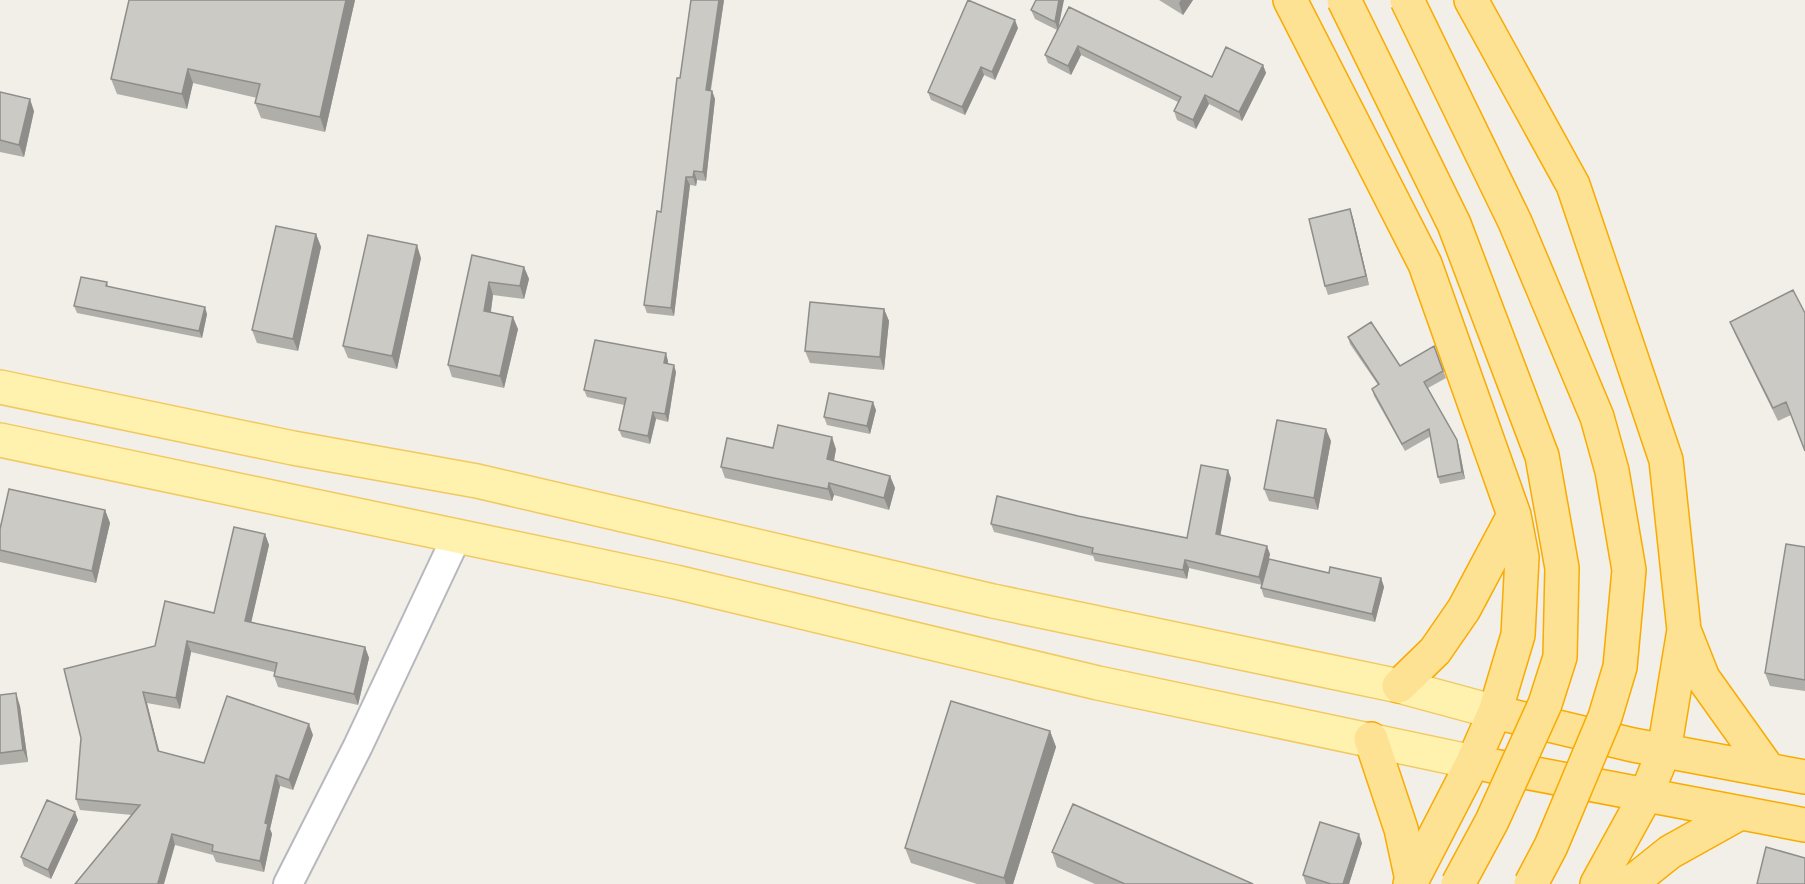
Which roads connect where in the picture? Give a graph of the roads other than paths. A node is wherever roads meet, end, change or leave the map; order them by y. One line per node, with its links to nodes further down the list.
1 (1290, 0): 7 (highway)
2 (1344, 0): 22 (highway, bridge)
3 (1407, 0): 23 (highway, bridge)
4 (1471, 0): 9 (highway)
5 (0, 387): 10 (main road)
6 (0, 440): 8 (main road)
7 (1514, 515): 10 (highway); 11 (highway)
8 (456, 538): 12 (main road); 21 (street)
9 (1684, 630): 13 (highway); 15 (highway)
10 (1399, 686): 11 (main road)
11 (1495, 712): 13 (highway); 14 (highway)
12 (1371, 739): 14 (main road); 20 (highway)
13 (1664, 751): 15 (highway); 17 (highway)
14 (1473, 762): 17 (highway); 20 (highway)
15 (1768, 769): 16 (highway)
16 (1805, 777)
17 (1646, 795): 18 (highway); 24 (highway)
18 (1740, 813): 19 (highway); 25 (highway)
19 (1805, 825)
20 (1411, 882)
21 (288, 884)
22 (1458, 884)
23 (1532, 884)
24 (1597, 884)
25 (1630, 884)

